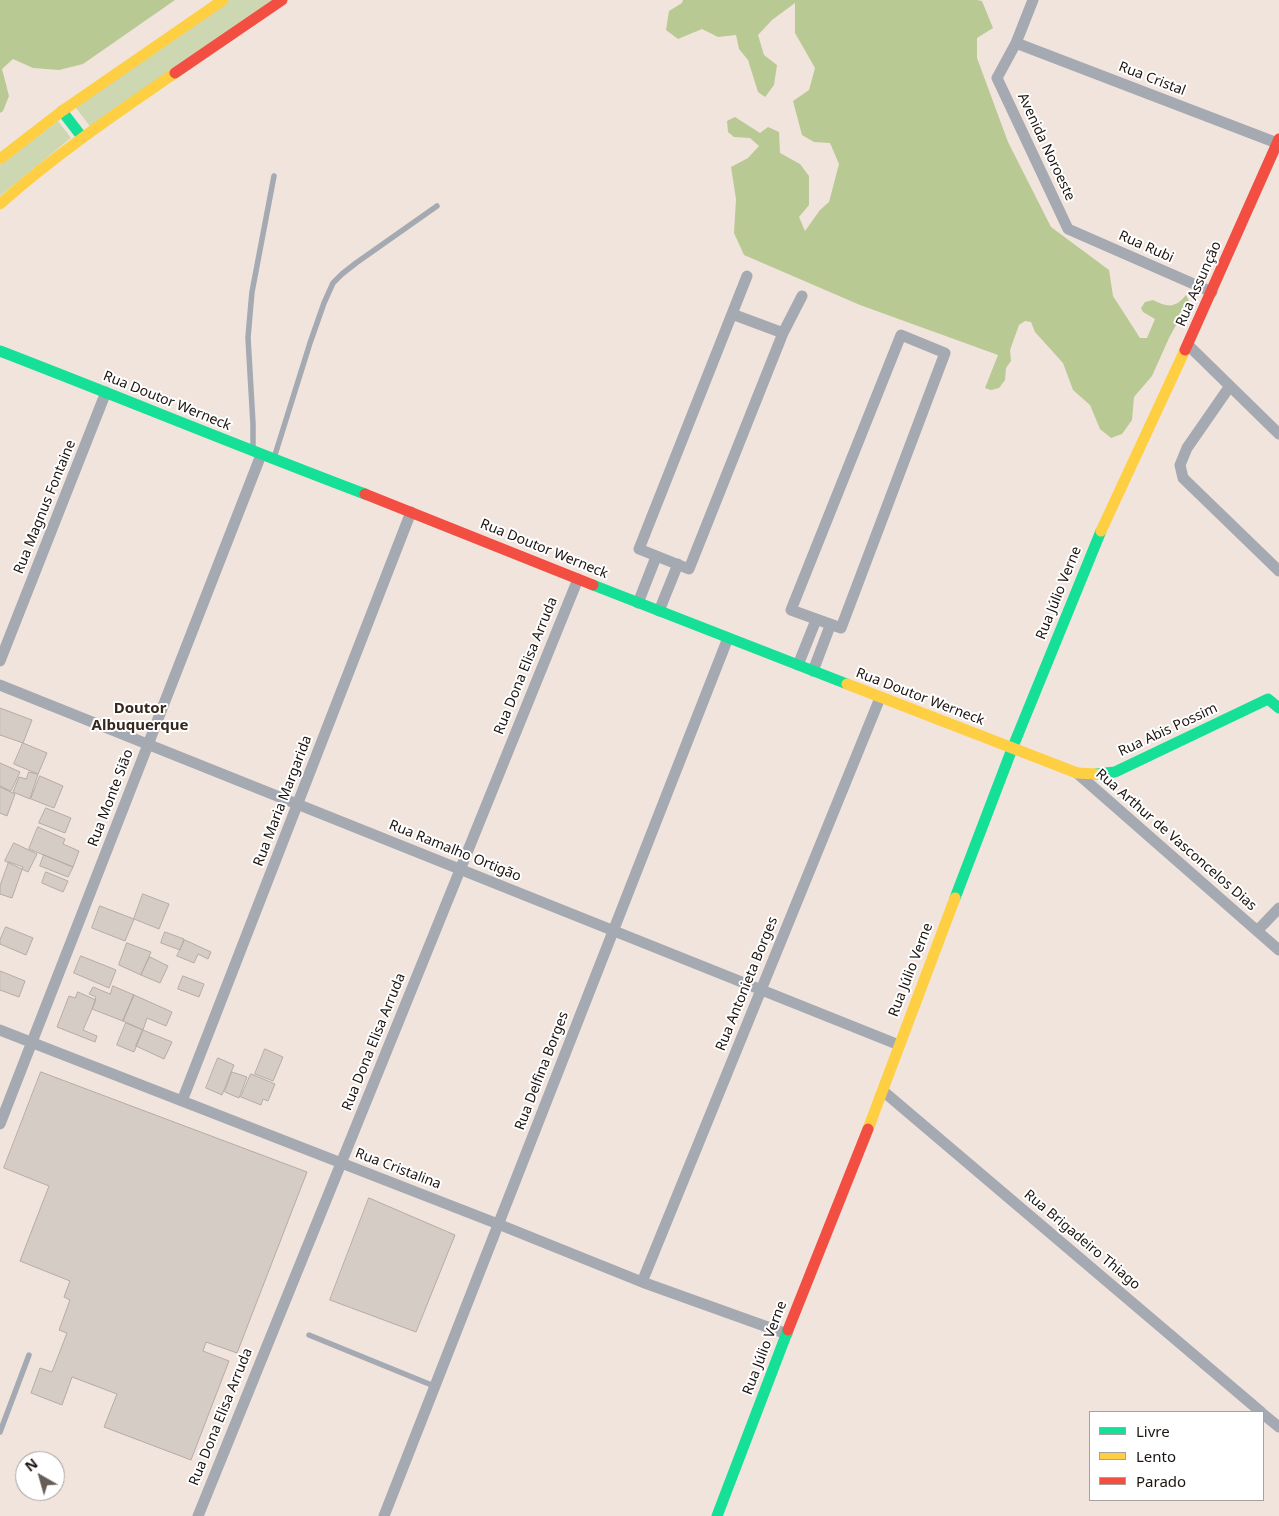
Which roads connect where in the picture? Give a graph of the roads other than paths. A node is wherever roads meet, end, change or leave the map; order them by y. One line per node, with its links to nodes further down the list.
1 (223, 0): 5 (street)
2 (282, 0): 6 (street)
3 (1033, 0): 4 (street)
4 (1016, 43): 7 (street, Rua Cristal); 12 (street, Avenida Noroeste)
5 (62, 111): 6 (street); 8 (street)
6 (82, 137): 10 (street)
7 (1278, 141): 14 (street, Rua Assunção)
8 (0, 159)
9 (274, 176): 24 (lane)
10 (0, 204)
11 (437, 206): 25 (lane)
12 (1068, 229): 14 (street, Rua Rubi)
13 (747, 276): 16 (street)
14 (1212, 292): 18 (street, Rua Assunção)
15 (802, 296): 17 (street)
16 (732, 314): 17 (street); 27 (street)
17 (783, 333): 28 (street)
18 (1188, 345): 20 (street); 23 (street, Rua Assunção)
19 (0, 351): 21 (street, Rua Doutor Werneck)
20 (1230, 386): 22 (street); 29 (street)
21 (106, 392): 24 (street, Rua Doutor Werneck); 36 (street, Rua Magnus Fontaine)
22 (1279, 434)
23 (1144, 440): 43 (street, Rua Júlio Verne)
24 (257, 453): 25 (street, Rua Doutor Werneck); 42 (street, Rua Monte Sião)
25 (273, 460): 26 (street, Rua Doutor Werneck)
26 (411, 512): 30 (street, Rua Doutor Werneck); 45 (street, Rua Maria Margarida)
27 (656, 557): 28 (street); 31 (street)
28 (678, 564): 32 (street)
29 (1279, 571)
30 (578, 579): 31 (street, Rua Doutor Werneck); 46 (street, Rua Dona Elisa Arruda)
31 (638, 603): 32 (street, Rua Doutor Werneck)
32 (659, 611): 35 (street, Rua Doutor Werneck)
33 (816, 620): 34 (street); 34 (street); 37 (street)
34 (830, 626): 38 (street)
35 (728, 638): 37 (street, Rua Doutor Werneck); 48 (street, Rua Delfina Borges)
36 (0, 661)
37 (798, 665): 38 (street, Rua Doutor Werneck)
38 (812, 671): 40 (street, Rua Doutor Werneck)
39 (0, 685): 42 (street, Rua Ramalho Ortigão)
40 (880, 698): 43 (street, Rua Doutor Werneck); 51 (street, Rua Antonieta Borges)
41 (1279, 708): 44 (street, Rua Abis Possim)
42 (148, 745): 45 (street, Rua Ramalho Ortigão); 53 (street, Rua Monte Sião)
43 (1012, 749): 44 (street, Rua Doutor Werneck); 54 (street, Rua Júlio Verne)
44 (1077, 773): 49 (street, Rua Arthur de Vasconcelos Dias)
45 (298, 804): 46 (street, Rua Ramalho Ortigão); 56 (street, Rua Maria Margarida)
46 (460, 869): 48 (street, Rua Ramalho Ortigão); 58 (street, Rua Dona Elisa Arruda)
47 (1279, 908): 49 (street)
48 (613, 931): 51 (street, Rua Ramalho Ortigão); 59 (street, Rua Delfina Borges)
49 (1256, 931): 50 (street, Rua Arthur de Vasconcelos Dias)
50 (1279, 950)
51 (760, 990): 54 (street, Rua Ramalho Ortigão); 60 (street, Rua Antonieta Borges)
52 (0, 1030): 53 (street, Rua Cristalina)
53 (32, 1042): 56 (street, Rua Cristalina); 57 (street, Rua Monte Sião)
54 (899, 1045): 55 (street, Rua Júlio Verne)
55 (883, 1091): 61 (street, Rua Júlio Verne); 65 (street, Rua Brigadeiro Thiago)
56 (182, 1101): 58 (street, Rua Cristalina)
57 (0, 1124)
58 (341, 1162): 59 (street, Rua Cristalina); 69 (street, Rua Dona Elisa Arruda)
59 (498, 1224): 60 (street, Rua Cristalina); 64 (street, Rua Delfina Borges)
60 (642, 1282): 61 (street, Rua Cristalina)
61 (786, 1334): 71 (street, Rua Júlio Verne)
62 (309, 1335): 64 (lane)
63 (29, 1355): 68 (lane)
64 (434, 1386): 70 (street, Rua Delfina Borges)
65 (1260, 1411)
66 (1264, 1415): 67 (street, Rua Brigadeiro Thiago)
67 (1279, 1427)
68 (0, 1432)
69 (198, 1516)
70 (384, 1516)
71 (717, 1516)

